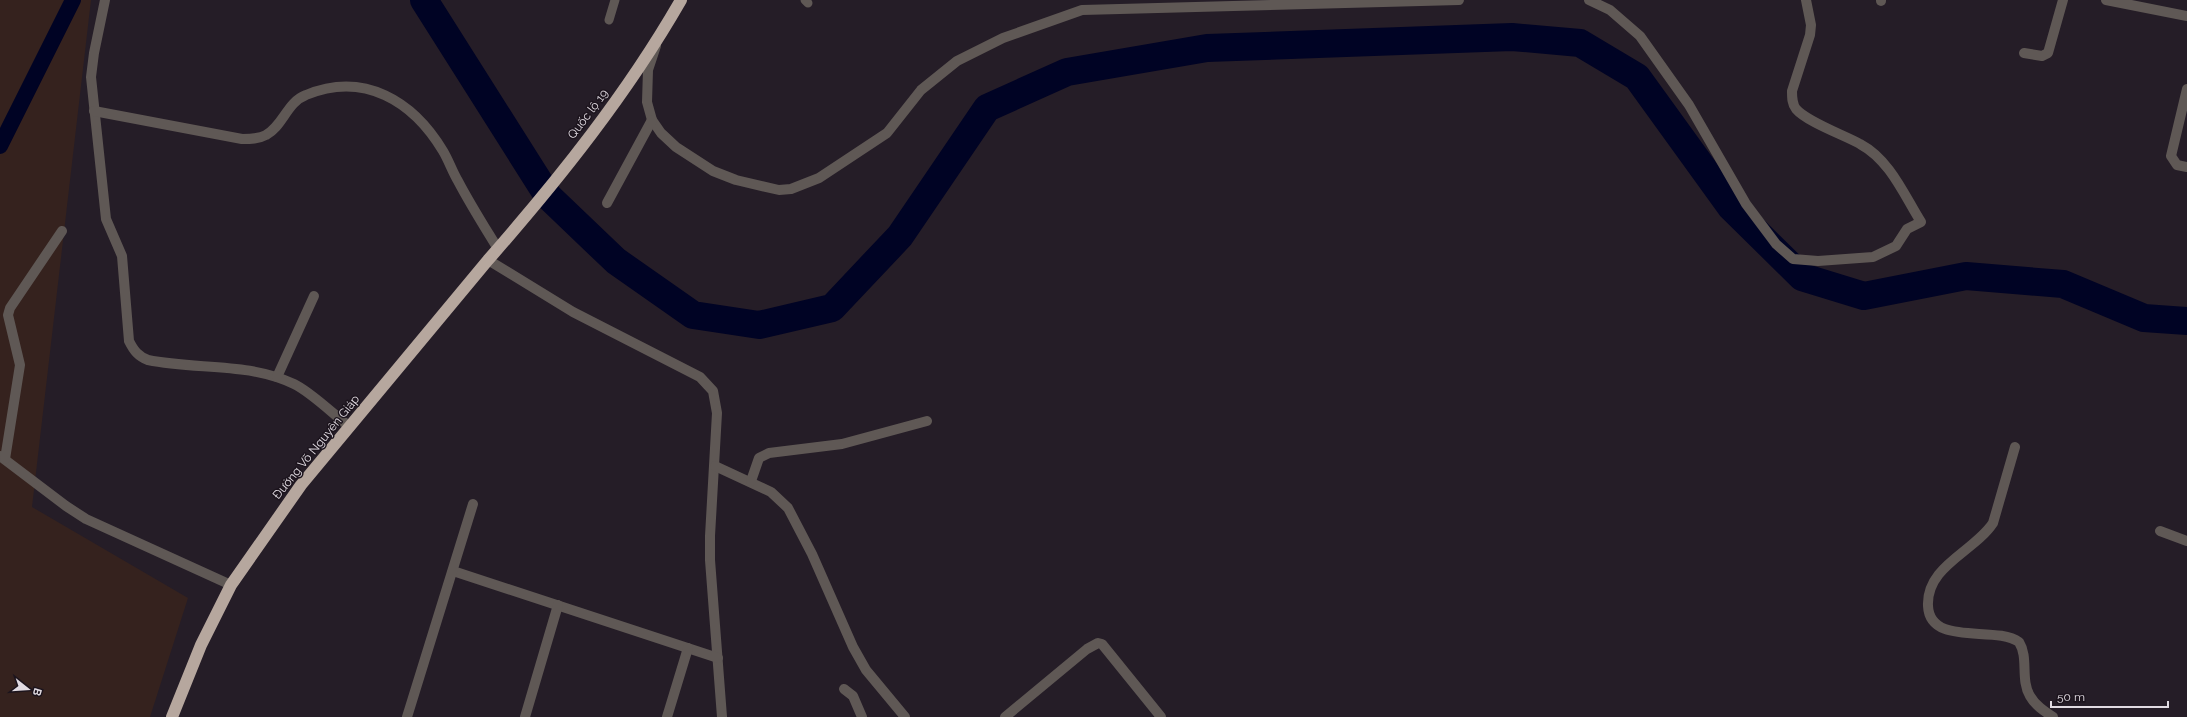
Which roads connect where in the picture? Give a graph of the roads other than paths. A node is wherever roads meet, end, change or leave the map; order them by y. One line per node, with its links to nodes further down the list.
1 (105, 0): 14 (street)
2 (615, 0): 10 (lane)
3 (681, 0): 11 (highway, Quốc lộ 19)
4 (1459, 0): 15 (street)
5 (1589, 0): 6 (street)
6 (1806, 0)
7 (2063, 0): 12 (street)
8 (2106, 0): 9 (street)
9 (2187, 16)
10 (609, 20)
11 (658, 39): 15 (street); 20 (highway, Quốc lộ 19)
12 (2024, 53)
13 (2187, 89): 16 (street)
14 (94, 111): 21 (street); 24 (street)
15 (652, 120): 18 (street)
16 (2183, 124): 17 (street)
17 (2187, 168)
18 (607, 203)
19 (62, 231): 28 (street)
20 (508, 239): 21 (highway, Đường Võ Nguyên Giáp)
21 (498, 249): 22 (highway, Đường Võ Nguyên Giáp)
22 (488, 260): 26 (highway, Đường Võ Nguyên Giáp); 29 (street)
23 (314, 296): 24 (street)
24 (277, 377): 26 (street)
25 (927, 421): 30 (street)
26 (350, 427): 35 (highway, Đường Võ Nguyên Giáp)
27 (2015, 447): 49 (street)
28 (2, 457): 35 (street)
29 (715, 466): 30 (street); 38 (street)
30 (750, 481): 46 (street)
31 (473, 504): 34 (street)
32 (2160, 531): 33 (street)
33 (2187, 541)
34 (453, 571): 36 (street); 41 (street)
35 (231, 585): 40 (highway, Đường Võ Nguyên Giáp)
36 (558, 605): 37 (street); 42 (street)
37 (688, 648): 38 (street); 43 (street)
38 (718, 658): 44 (street)
39 (844, 689): 45 (street)
40 (172, 717)
41 (407, 717)
42 (525, 717)
43 (667, 717)
44 (722, 717)
45 (862, 717)
46 (906, 717)
47 (1005, 717): 48 (street)
48 (1161, 717)
49 (2053, 717)

